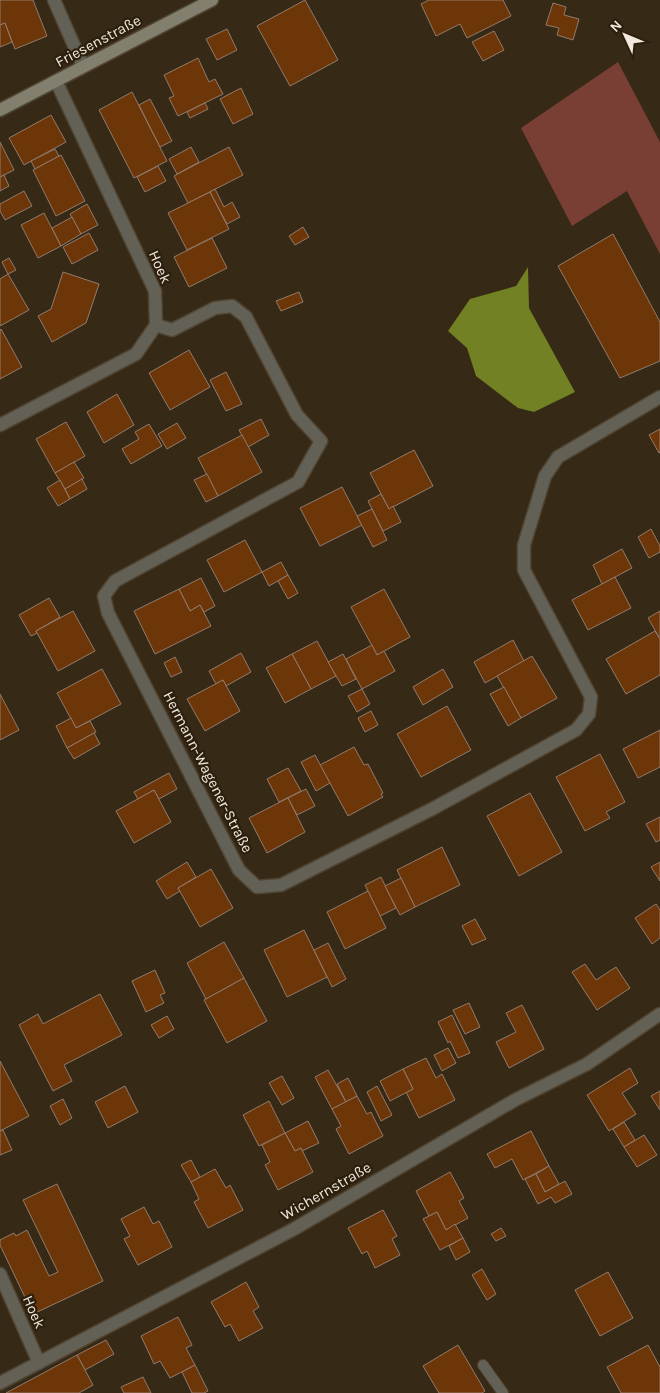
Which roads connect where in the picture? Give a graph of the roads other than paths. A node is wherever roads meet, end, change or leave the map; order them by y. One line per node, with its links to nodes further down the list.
1 (54, 0): 3 (street)
2 (212, 0): 3 (street, Friesenstraße)
3 (83, 66): 4 (street, Friesenstraße)
4 (56, 81): 5 (street, Friesenstraße); 6 (street, Hoek)
5 (0, 110)
6 (156, 325): 7 (street, Hermann-Wagener-Straße); 8 (street)
7 (660, 396)
8 (0, 426)
9 (660, 1014): 11 (street, Wichernstraße)
10 (0, 1274): 11 (street, Hoek)
11 (39, 1363): 13 (street, Wichernstraße)
12 (483, 1365): 14 (lane)
13 (0, 1383)
14 (503, 1393)

